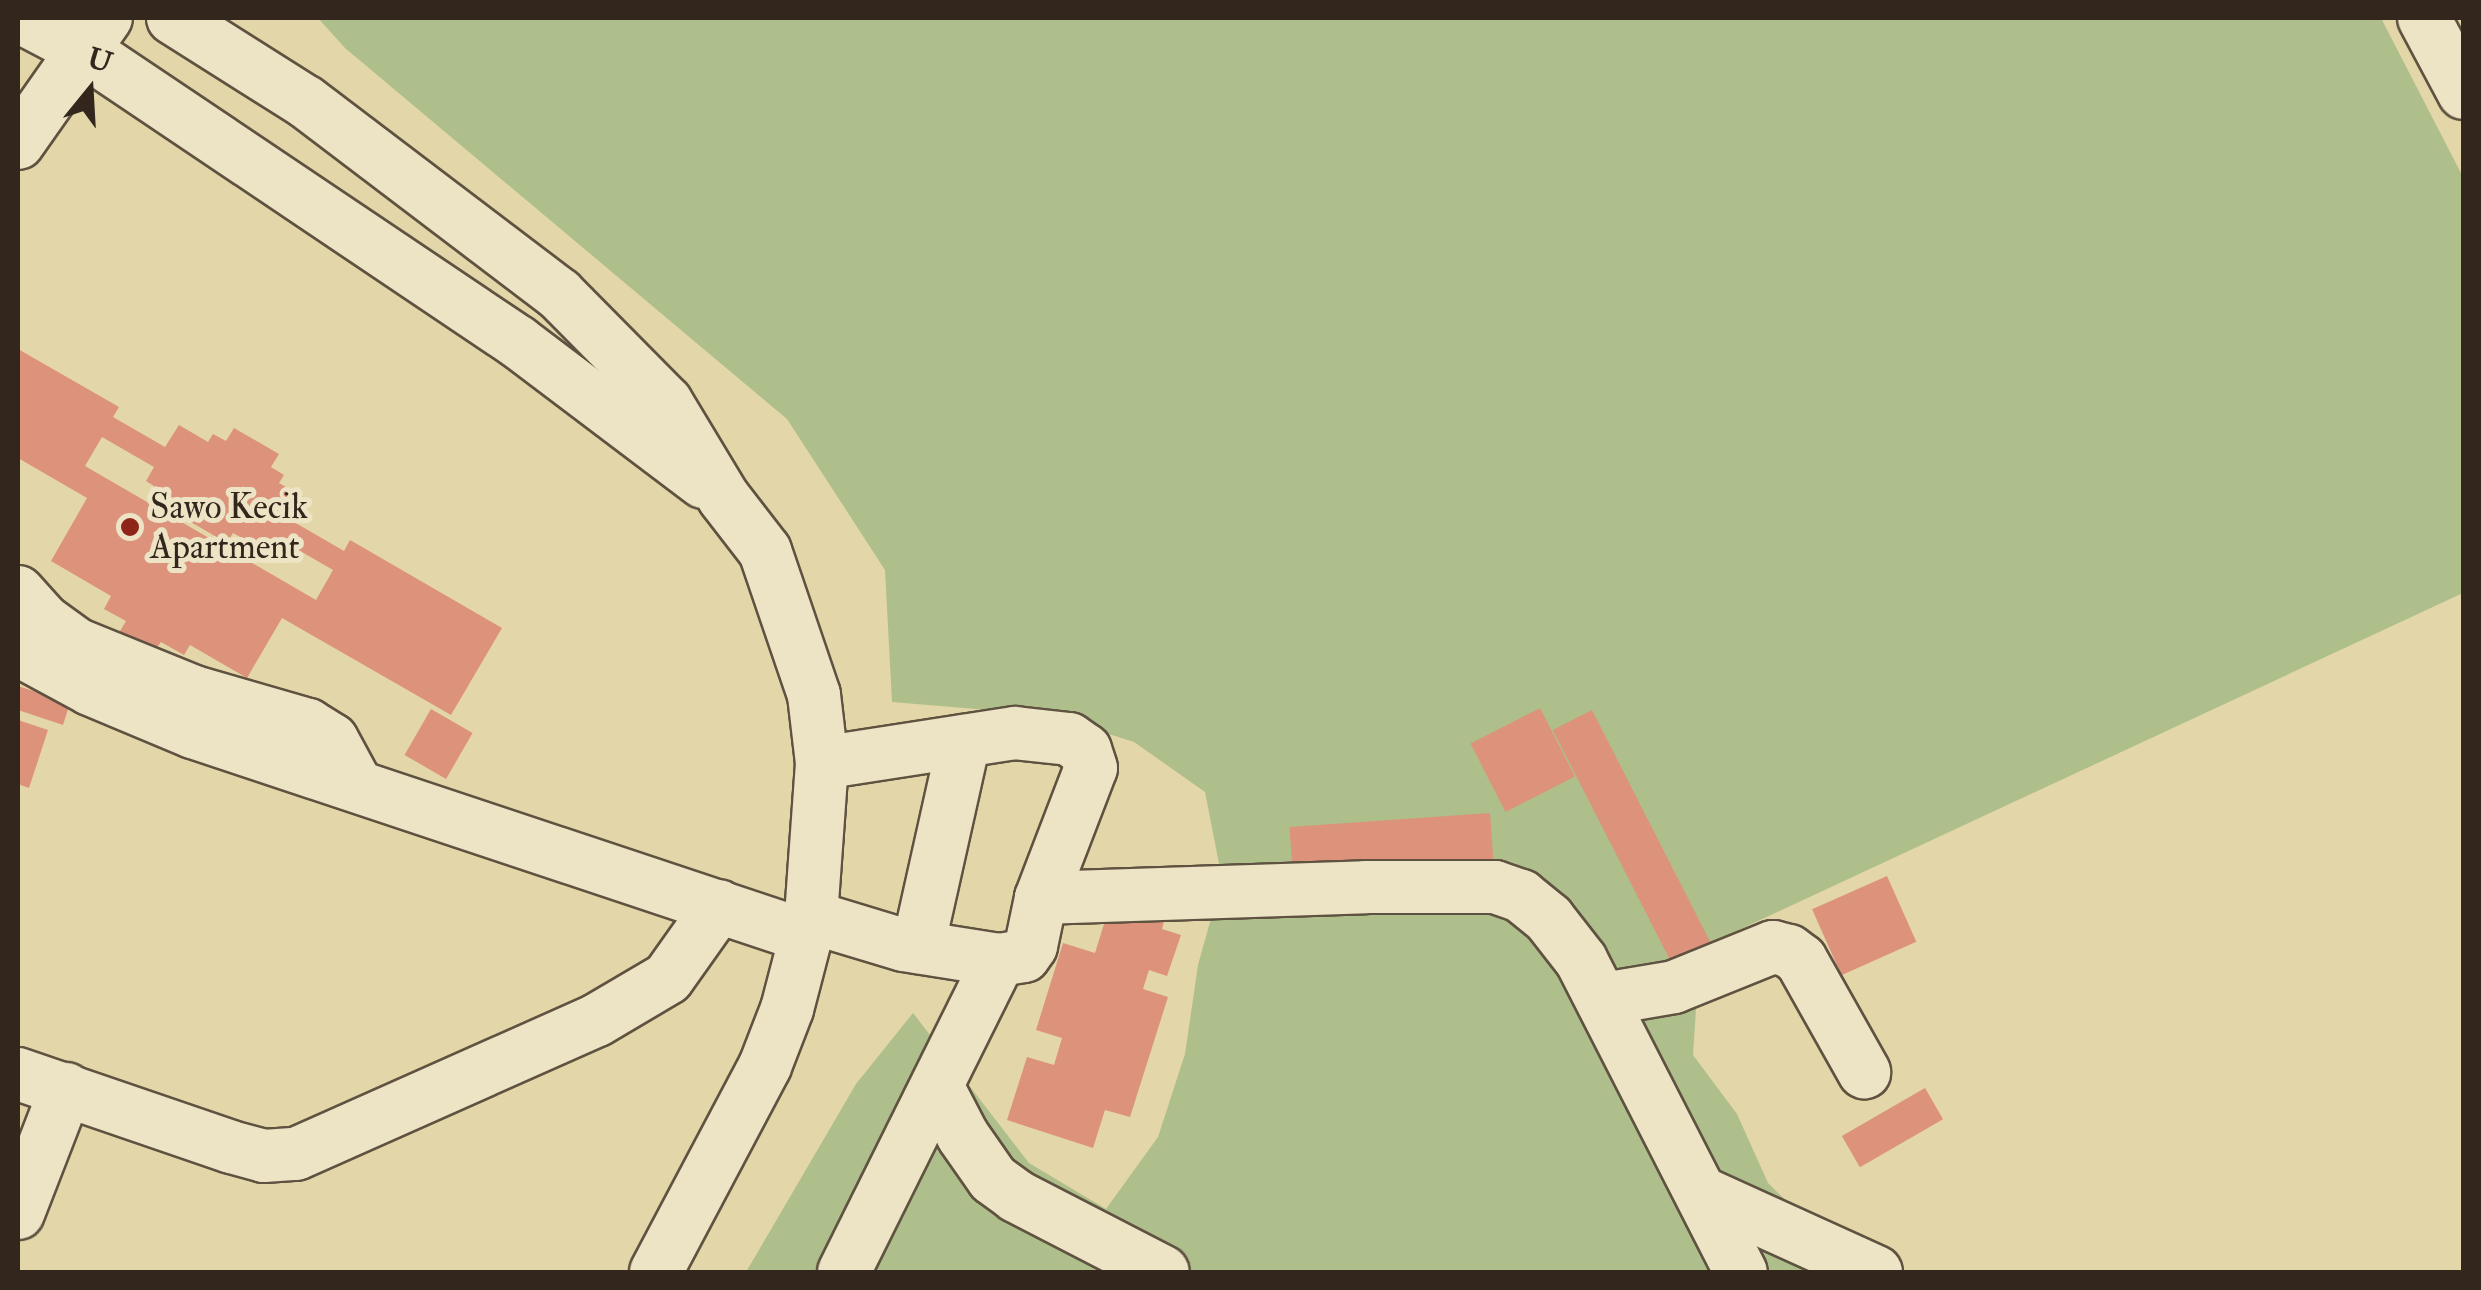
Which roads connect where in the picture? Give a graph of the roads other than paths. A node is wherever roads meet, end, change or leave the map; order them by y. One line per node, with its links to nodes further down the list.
1 (22, 18): 4 (street)
2 (173, 18): 7 (street)
3 (2424, 18): 5 (street)
4 (95, 34): 6 (street); 7 (street)
5 (2464, 93)
6 (18, 143)
7 (724, 498): 11 (street)
8 (18, 592): 12 (street)
9 (18, 650): 12 (street)
10 (964, 742): 11 (street); 13 (street); 16 (street)
11 (822, 764): 15 (street)
12 (358, 786): 14 (street)
13 (1041, 898): 17 (street); 18 (street)
14 (719, 906): 15 (street); 20 (street)
15 (809, 926): 16 (street); 24 (street)
16 (918, 947): 17 (street)
17 (999, 960): 21 (street)
18 (1604, 999): 19 (street); 22 (street)
19 (1864, 1072)
20 (42, 1081): 23 (street)
21 (936, 1086): 25 (street); 26 (street)
22 (1702, 1193): 27 (street); 28 (street)
23 (18, 1213)
24 (656, 1272)
25 (844, 1272)
26 (1163, 1272)
27 (1741, 1272)
28 (1876, 1272)

